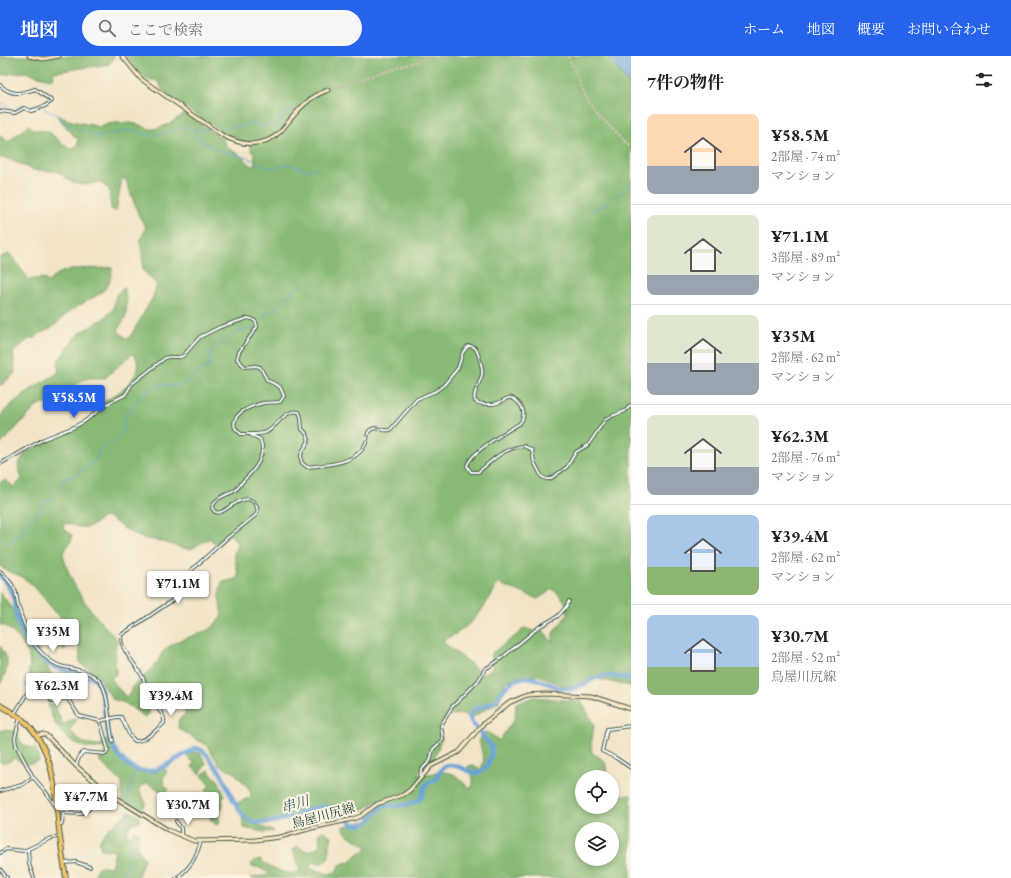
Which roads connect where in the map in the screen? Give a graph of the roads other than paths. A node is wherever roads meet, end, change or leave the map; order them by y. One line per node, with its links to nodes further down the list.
1 (29, 56): 2 (main road)
2 (59, 56)
3 (122, 56): 5 (main road)
4 (0, 85): 6 (street)
5 (328, 90)
6 (0, 111)
7 (631, 405): 8 (street)
8 (248, 434): 9 (street); 15 (street)
9 (0, 464)
10 (0, 571): 15 (street)
11 (569, 601): 24 (street)
12 (0, 705): 14 (highway)
13 (631, 709): 24 (main road, 鳥屋川尻線)
14 (15, 714): 16 (highway); 17 (street)
15 (108, 718): 17 (street); 20 (street)
16 (21, 719): 19 (highway); 23 (street)
17 (101, 720): 21 (street)
18 (631, 726): 22 (street)
19 (36, 736): 21 (main road, 鳥屋川尻線); 27 (highway)
20 (113, 741)
21 (76, 766): 25 (main road, 鳥屋川尻線)
22 (631, 768)
23 (33, 777): 26 (street); 27 (street)
24 (420, 778): 32 (main road, 鳥屋川尻線)
25 (102, 788): 29 (street); 31 (main road, 鳥屋川尻線)
26 (0, 791)
27 (57, 805): 29 (highway)
28 (176, 821): 31 (street)
29 (59, 824): 30 (highway)
30 (60, 836): 33 (street); 35 (highway)
31 (180, 836): 32 (main road, 鳥屋川尻線)
32 (201, 841): 41 (street)
33 (31, 847): 34 (street); 39 (street)
34 (0, 853)
35 (64, 863): 36 (street); 40 (highway)
36 (90, 867)
37 (0, 869): 38 (street)
38 (7, 878)
39 (34, 878)
40 (66, 878)
41 (176, 878)

